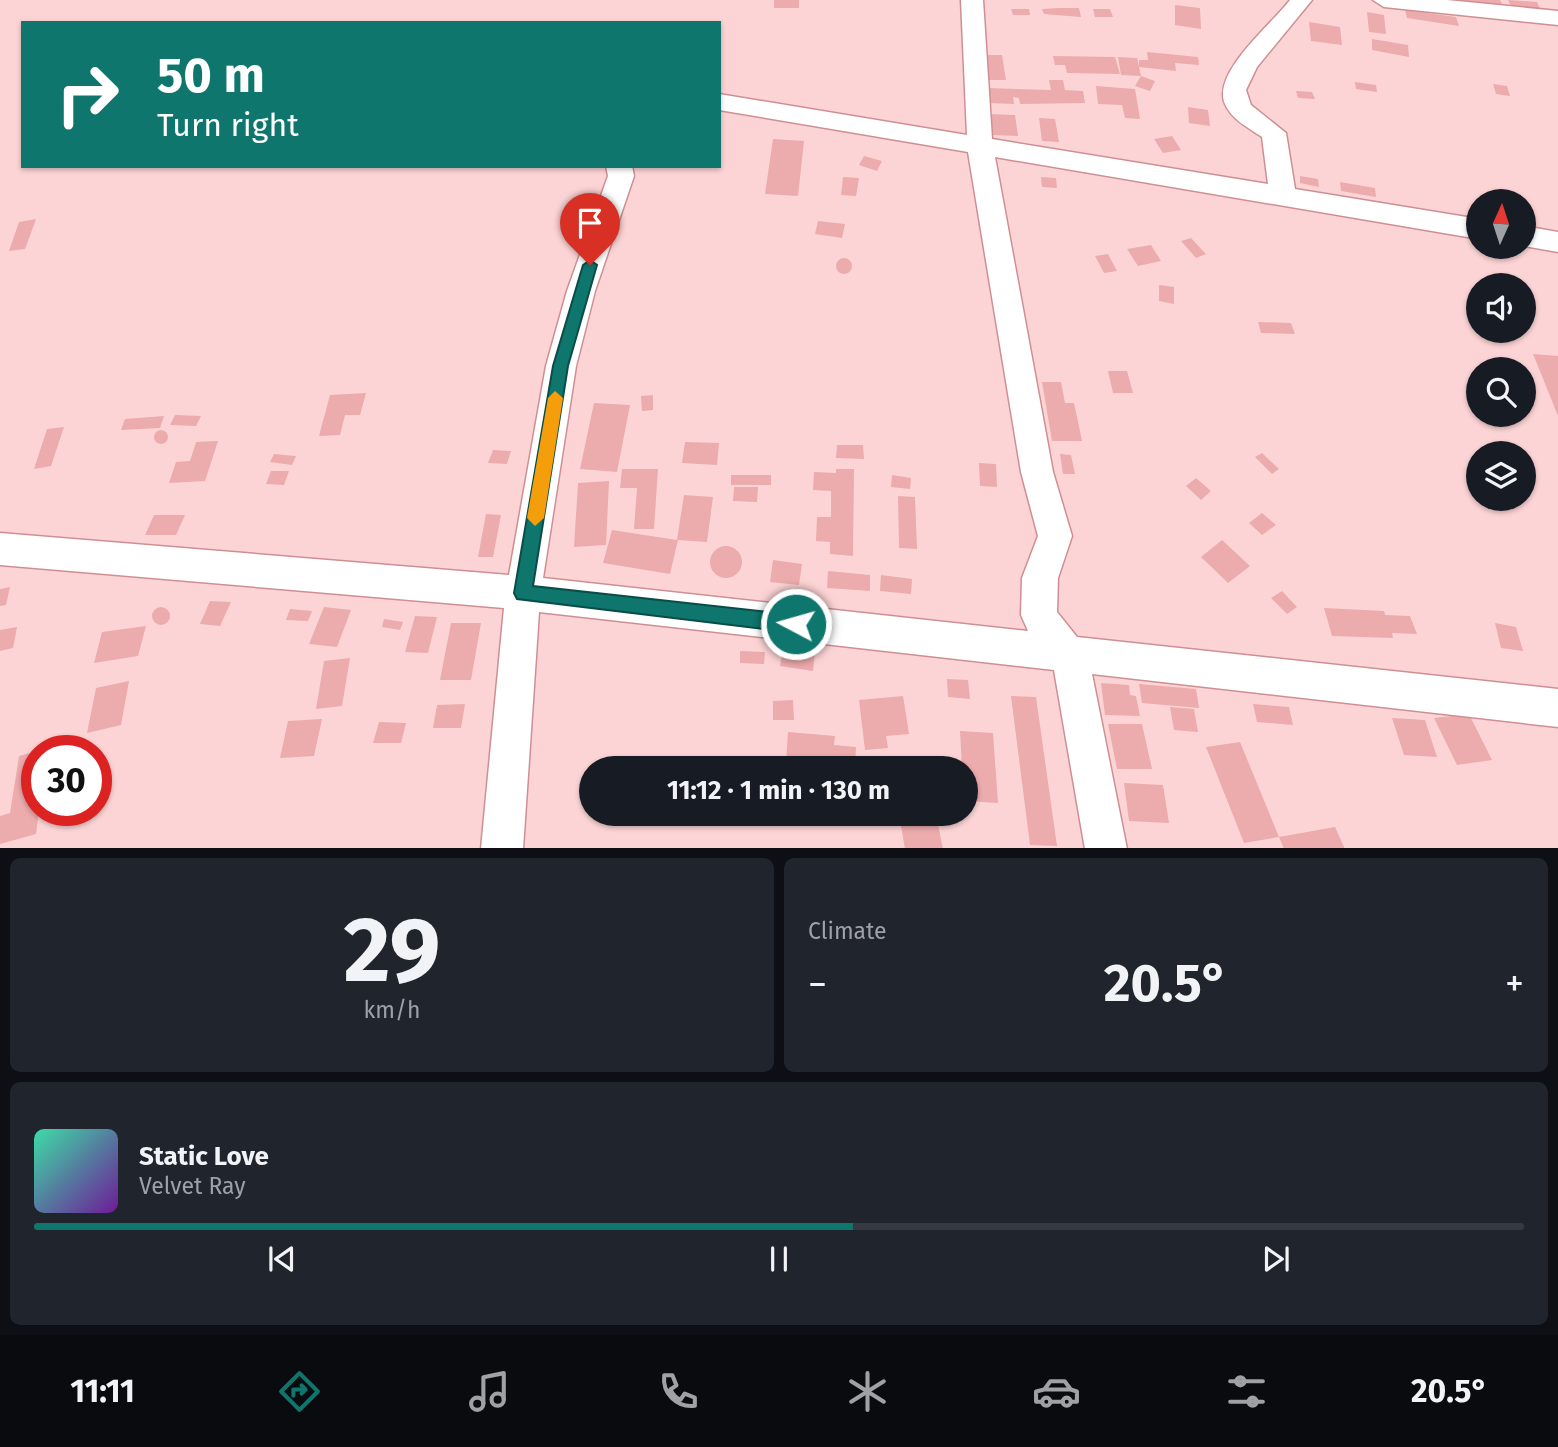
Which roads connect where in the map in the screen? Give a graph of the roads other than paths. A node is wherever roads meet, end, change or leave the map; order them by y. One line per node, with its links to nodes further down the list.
1 (972, 0): 6 (street)
2 (1301, 0): 8 (street)
3 (1384, 0): 4 (street)
4 (1558, 18)
5 (721, 102): 6 (street)
6 (980, 146): 8 (street); 14 (street)
7 (619, 168): 13 (street)
8 (1284, 198): 9 (street)
9 (1466, 227)
10 (1536, 238): 11 (street)
11 (1558, 242)
12 (0, 549): 13 (street)
13 (523, 593): 14 (street); 16 (street)
14 (1070, 655): 15 (street); 17 (street)
15 (1558, 708)
16 (502, 848)
17 (1106, 848)

